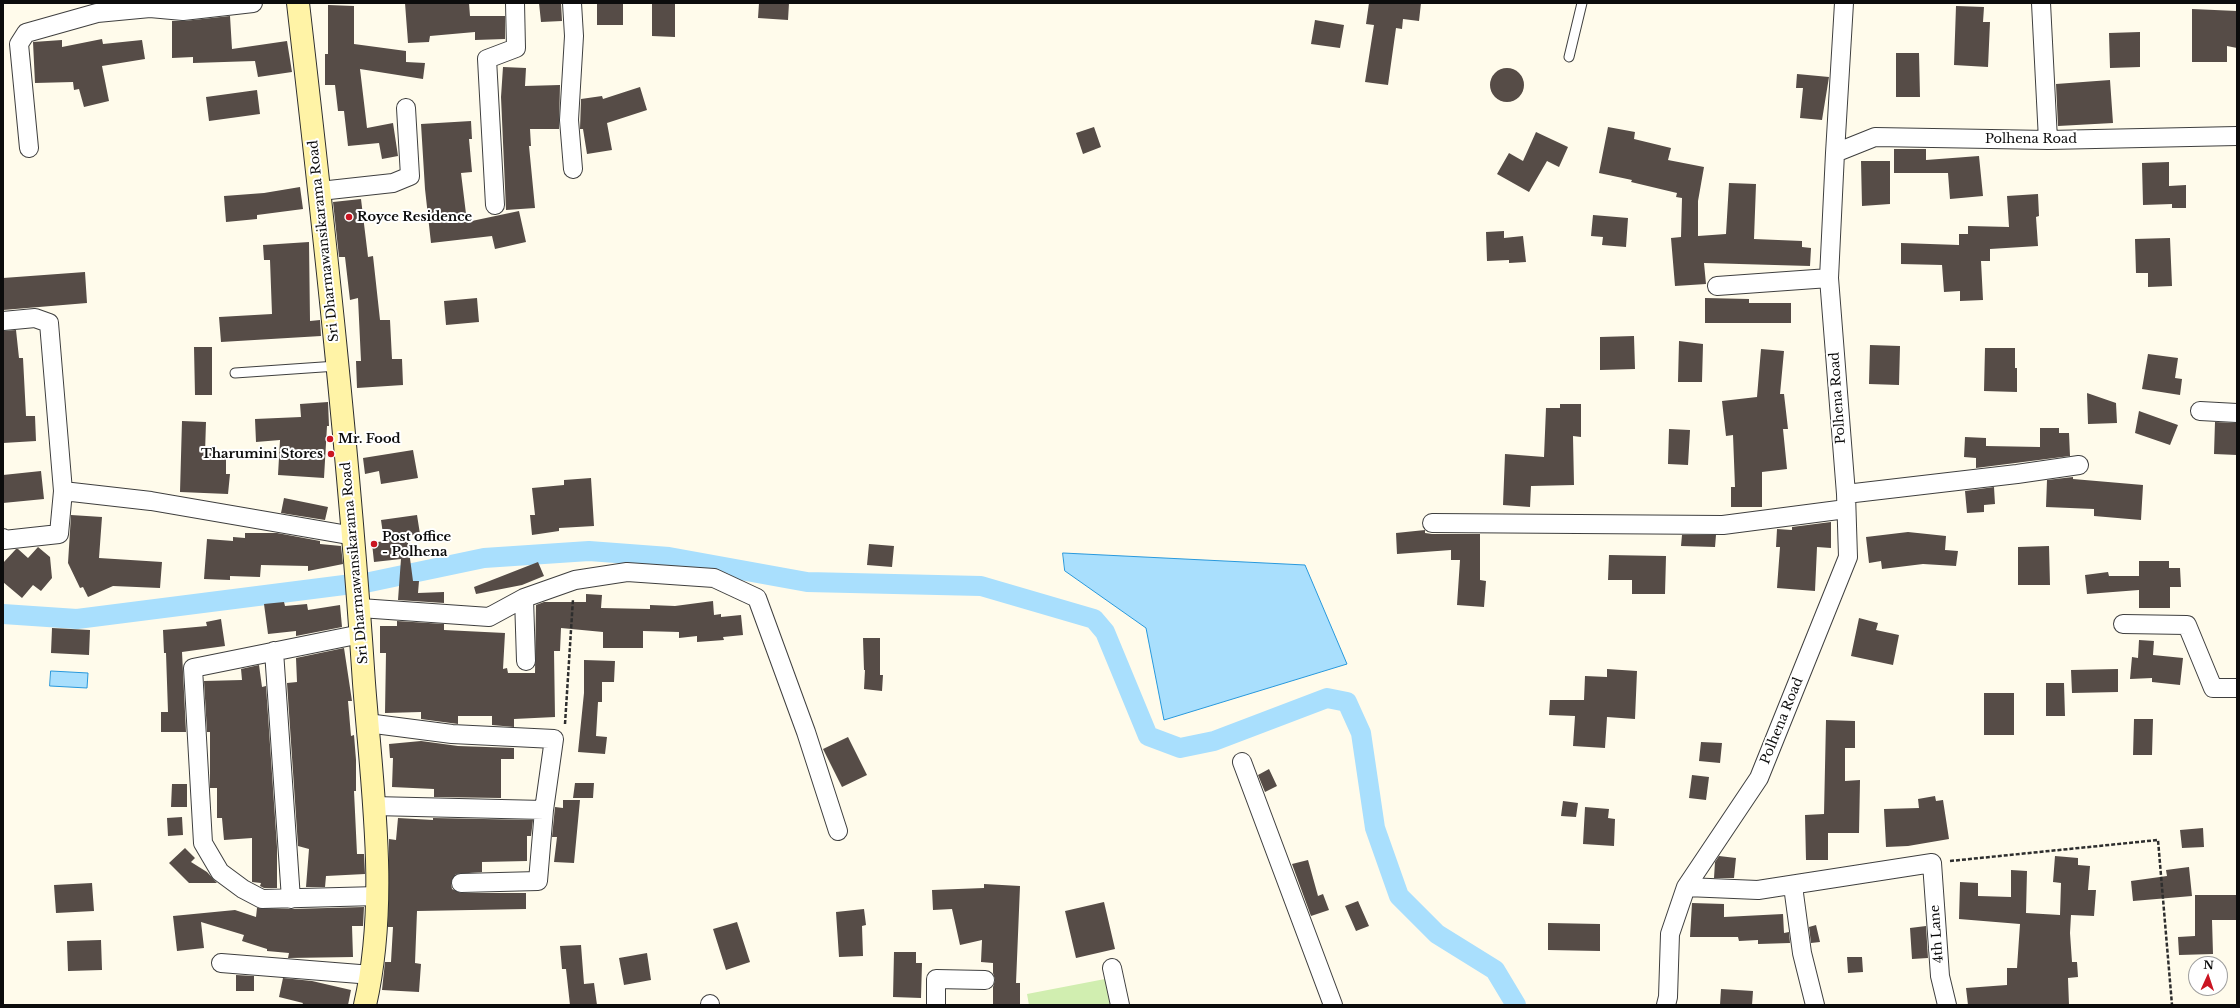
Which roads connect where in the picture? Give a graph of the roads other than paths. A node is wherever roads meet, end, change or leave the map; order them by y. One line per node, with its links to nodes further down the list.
1 (253, 3): 12 (street)
2 (298, 3): 15 (street, Sri Dharmawansikarama Road)
3 (515, 3): 16 (street)
4 (572, 3): 14 (street)
5 (1582, 3): 8 (lane)
6 (1844, 3): 13 (street)
7 (2041, 3): 11 (street)
8 (1569, 57)
9 (406, 108): 15 (street)
10 (2237, 136): 11 (street, Polhena Road)
11 (2048, 140): 13 (street, Polhena Road)
12 (29, 148)
13 (1835, 153): 17 (street, Polhena Road)
14 (573, 169)
15 (320, 191): 20 (street, Sri Dharmawansikarama Road)
16 (495, 205)
17 (1829, 278): 18 (street); 26 (street, Polhena Road)
18 (1717, 286)
19 (3, 322): 25 (street)
20 (337, 366): 21 (lane); 28 (street, Sri Dharmawansikarama Road)
21 (235, 373)
22 (2200, 411): 23 (street)
23 (2237, 413)
24 (2079, 464): 26 (street)
25 (63, 491): 28 (street); 29 (street)
26 (1846, 501): 27 (street); 44 (street, Polhena Road)
27 (1432, 523)
28 (354, 536): 31 (street, Sri Dharmawansikarama Road)
29 (3, 538)
30 (524, 598): 31 (street); 35 (street); 41 (street)
31 (360, 608): 33 (street, Sri Dharmawansikarama Road)
32 (2123, 624): 36 (street)
33 (361, 634): 34 (street); 37 (street, Sri Dharmawansikarama Road)
34 (274, 651): 46 (street); 46 (street)
35 (526, 661)
36 (2237, 688)
37 (367, 723): 39 (street, Sri Dharmawansikarama Road); 40 (street)
38 (1242, 762): 54 (street)
39 (373, 806): 40 (street); 45 (street, Sri Dharmawansikarama Road)
40 (544, 810): 42 (street)
41 (838, 831)
42 (461, 883)
43 (1793, 886): 44 (street); 56 (street); 57 (street, 4th Lane)
44 (1686, 887): 55 (street, Polhena Road)
45 (378, 896): 46 (street); 49 (street, Sri Dharmawansikarama Road)
46 (291, 898)
47 (221, 963): 49 (street)
48 (1112, 968): 53 (street)
49 (372, 975): 51 (street, Sri Dharmawansikarama Road)
50 (985, 980): 52 (street)
51 (365, 1005)
52 (936, 1005)
53 (1120, 1005)
54 (1333, 1005)
55 (1666, 1005)
56 (1815, 1005)
57 (1947, 1005)

